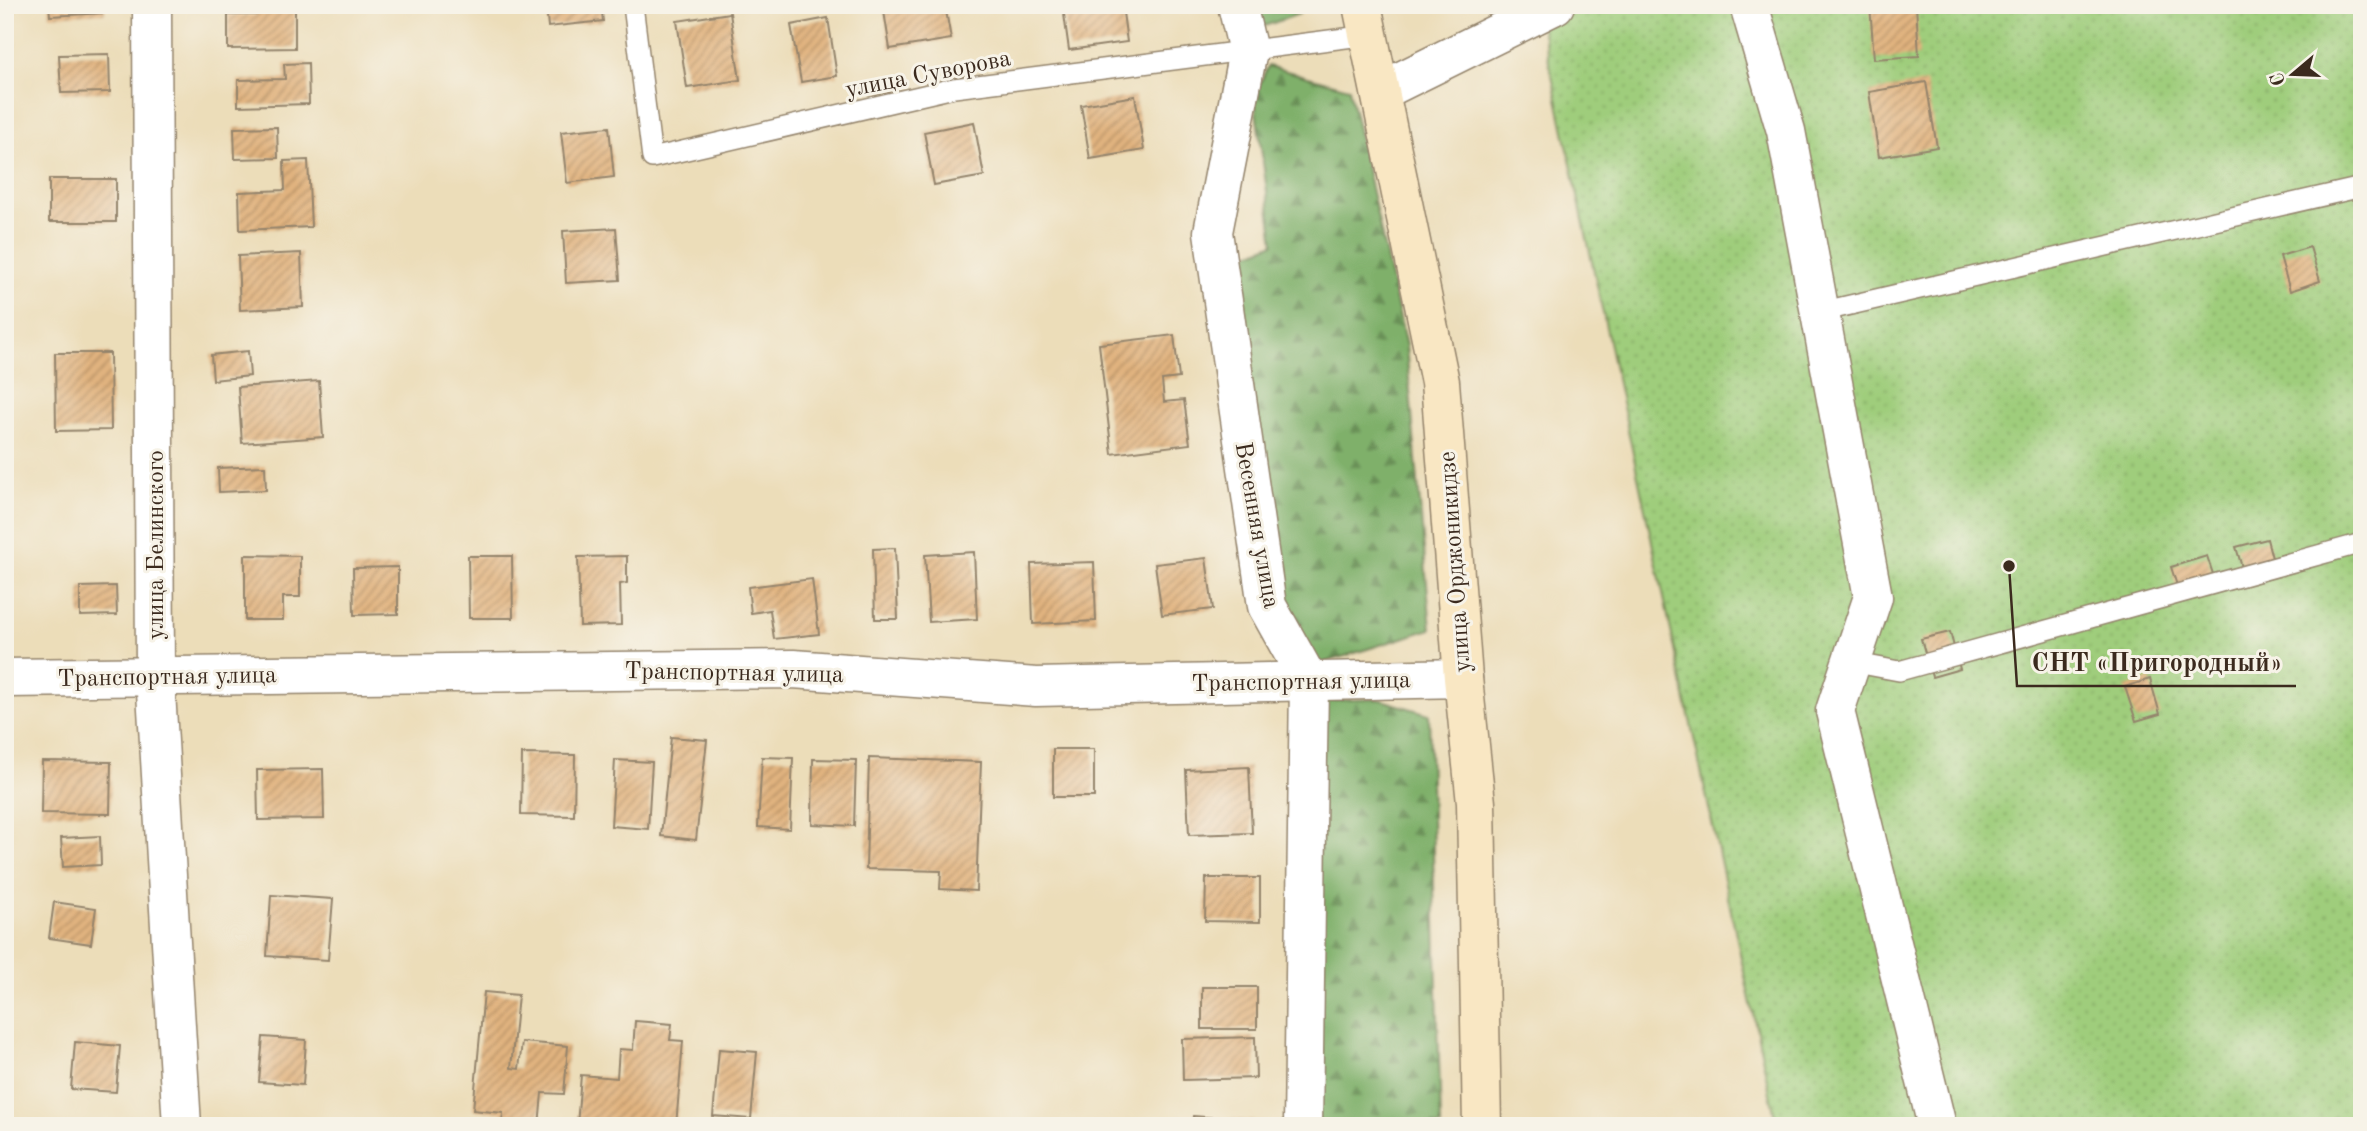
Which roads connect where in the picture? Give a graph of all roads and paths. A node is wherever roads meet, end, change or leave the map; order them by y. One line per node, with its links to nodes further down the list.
1 (152, 5): 13 (street, улица Белинского)
2 (633, 5): 7 (lane, улица Суворова)
3 (1237, 5): 7 (street, Весенняя улица)
4 (1555, 5): 8 (street)
5 (1749, 5): 10 (street)
6 (1365, 20): 7 (lane, улица Суворова); 8 (main road, улица Орджоникидзе)
7 (1248, 51): 16 (street, Весенняя улица)
8 (1381, 91): 15 (main road, улица Орджоникидзе)
9 (2362, 187): 10 (lane)
10 (1820, 313): 12 (street)
11 (2362, 543): 12 (lane)
12 (1851, 662): 20 (street)
13 (155, 675): 14 (street, Транспортная улица); 16 (street, Транспортная улица); 17 (street, улица Белинского)
14 (5, 678)
15 (1463, 678): 16 (street, Транспортная улица); 19 (main road, улица Орджоникидзе)
16 (1308, 681): 18 (street, Весенняя улица)
17 (182, 1126)
18 (1303, 1126)
19 (1482, 1126)
20 (1937, 1126)

